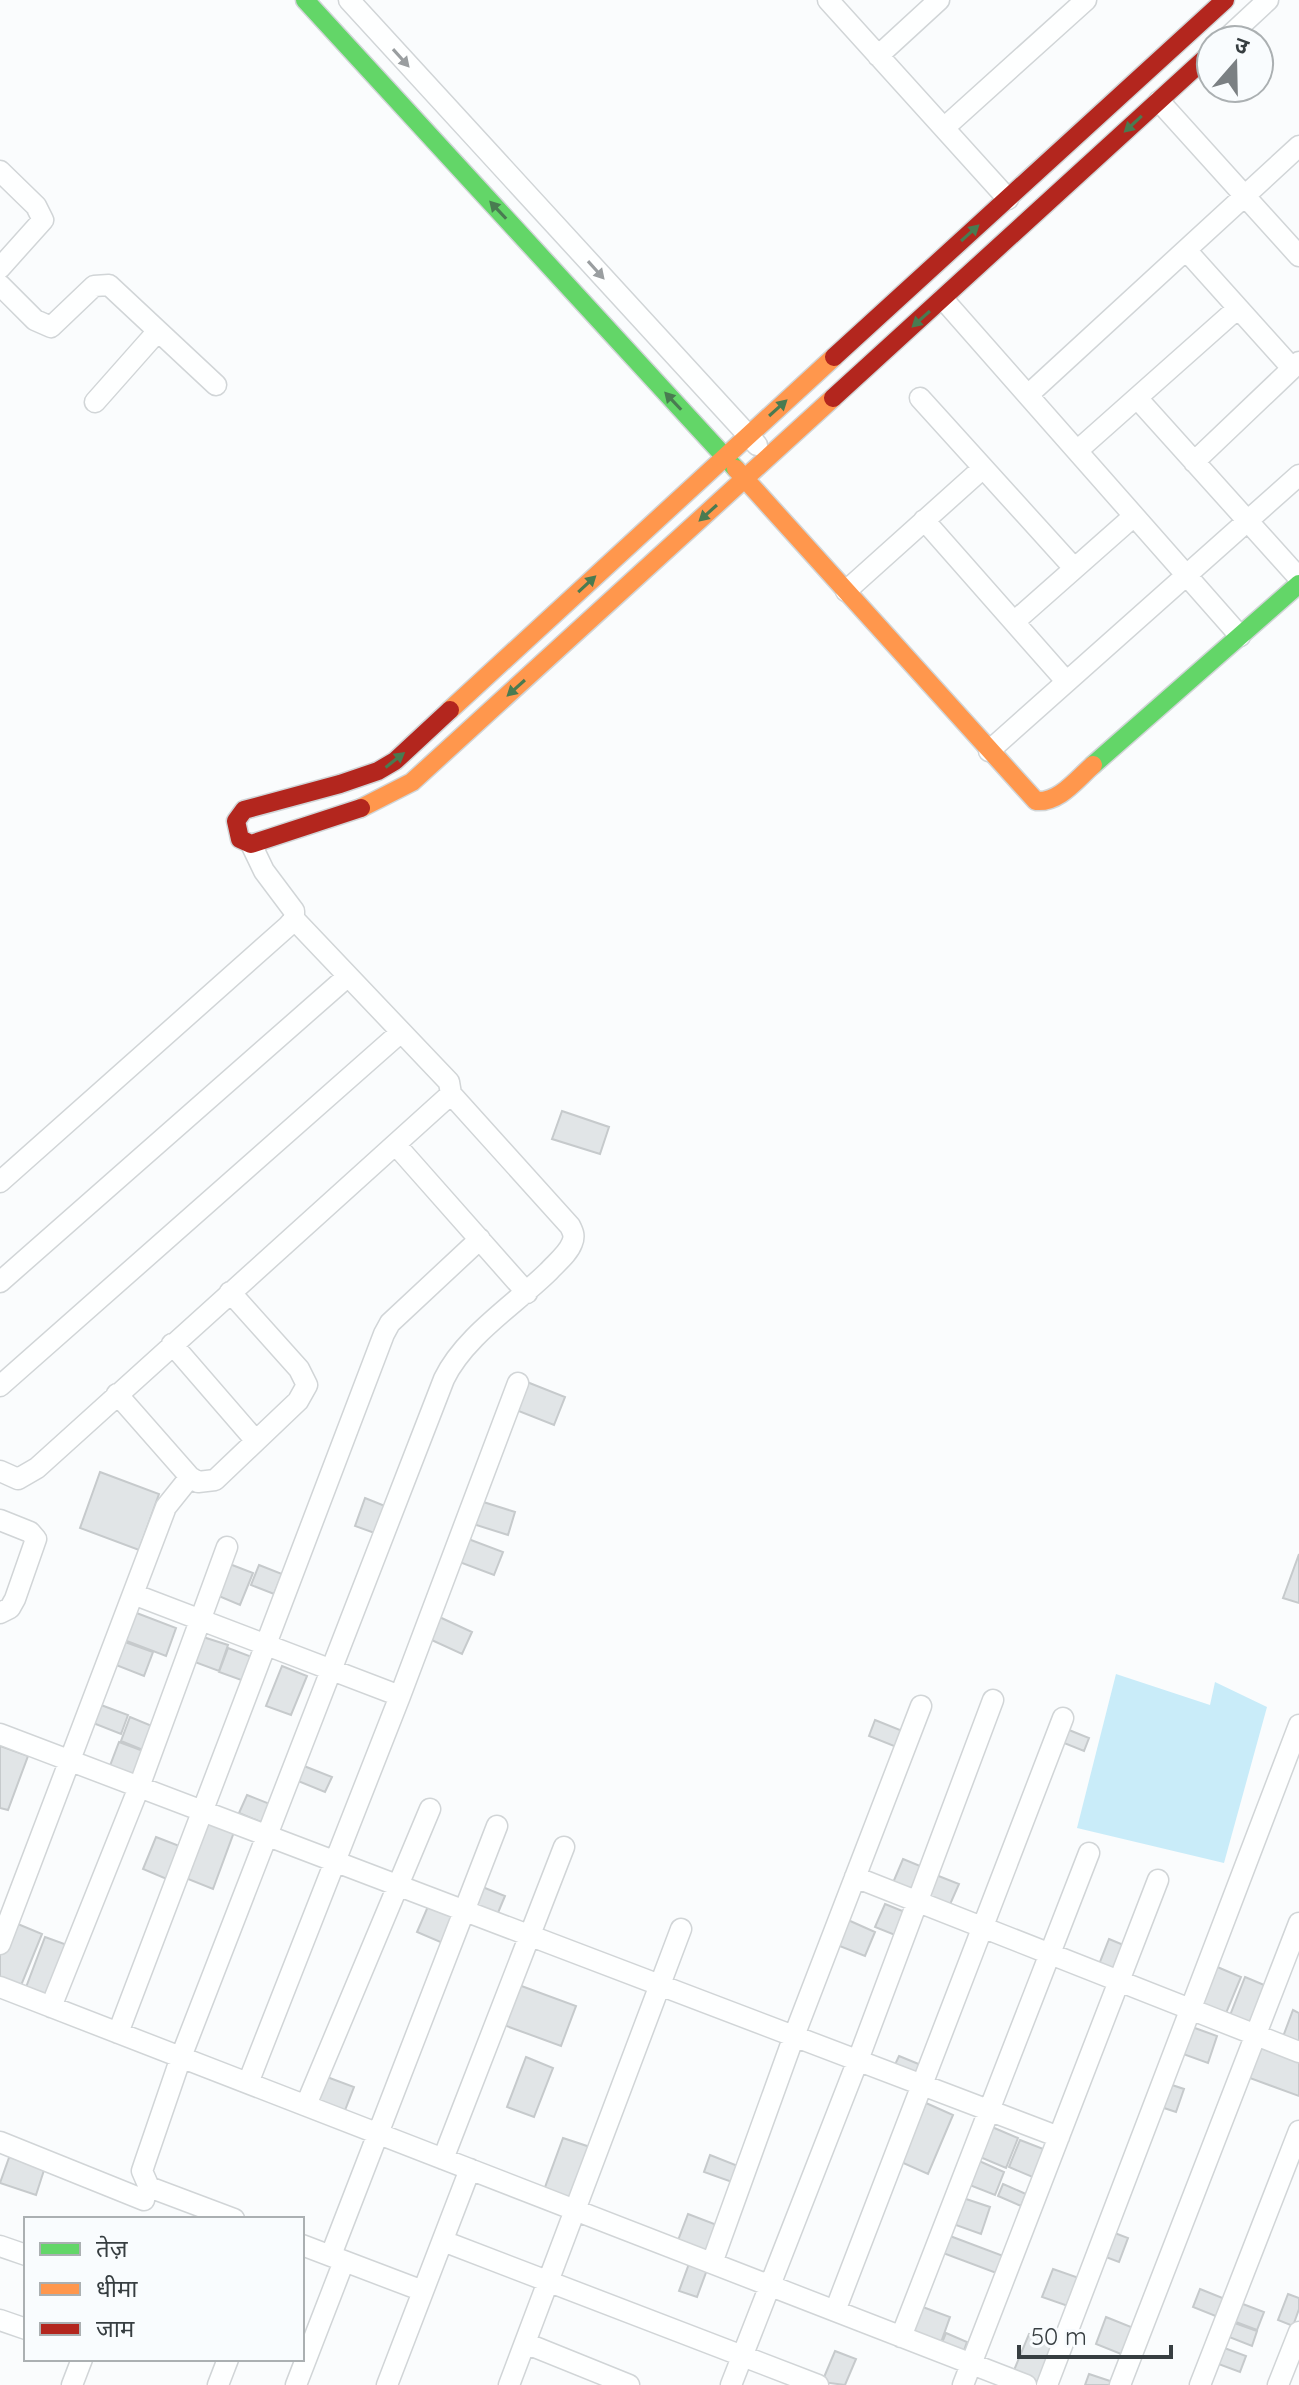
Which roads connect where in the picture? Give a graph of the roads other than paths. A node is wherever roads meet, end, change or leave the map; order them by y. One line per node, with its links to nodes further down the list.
1 (305, 0): 32 (street, one-way to 1)
2 (349, 0): 30 (street, one-way to 30)
3 (828, 0): 9 (street)
4 (939, 0): 9 (street)
5 (1086, 0): 12 (street)
6 (1225, 0): 16 (street)
7 (1268, 0): 8 (street)
8 (1242, 24)
9 (878, 56): 12 (street)
10 (1195, 68): 11 (street)
11 (1159, 101): 15 (street); 21 (street, one-way to 21)
12 (944, 128): 16 (street)
13 (1299, 146): 15 (street)
14 (0, 171): 19 (street)
15 (1245, 196): 17 (street); 18 (street)
16 (1008, 199): 30 (street, one-way to 16)
17 (1186, 250): 22 (street); 26 (street)
18 (1299, 256)
19 (0, 268)
20 (0, 285): 23 (street)
21 (943, 299): 26 (street); 33 (street, one-way to 33)
22 (1238, 308): 24 (street); 28 (street)
23 (157, 332): 25 (street); 29 (street)
24 (1296, 365): 34 (street)
25 (216, 385)
26 (1028, 395): 31 (street)
27 (920, 398): 35 (street)
28 (1137, 398): 31 (street); 34 (street)
29 (95, 402)
30 (748, 436): 32 (street); 33 (street)
31 (1077, 451): 38 (street)
32 (724, 457): 37 (street); 49 (street, one-way to 32)
33 (769, 458): 37 (street)
34 (1194, 462): 40 (street)
35 (983, 468): 39 (street); 41 (street)
36 (1299, 475): 40 (street)
37 (746, 479): 44 (street); 49 (street, one-way to 49)
38 (1134, 516): 41 (street); 42 (street)
39 (924, 520): 44 (street); 45 (street)
40 (1247, 522): 42 (street); 43 (street)
41 (1074, 568): 45 (street)
42 (1187, 576): 46 (street); 47 (street)
43 (1299, 581): 46 (street)
44 (846, 591): 48 (street)
45 (1014, 622): 47 (street)
46 (1240, 636): 48 (street)
47 (1066, 681): 48 (street)
48 (989, 751)
49 (251, 844): 50 (street)
50 (294, 919): 51 (street); 55 (street)
51 (348, 976): 52 (street); 57 (street)
52 (401, 1032): 53 (street); 62 (street)
53 (451, 1094): 54 (street); 59 (street)
54 (396, 1145): 56 (street); 58 (street)
55 (0, 1182)
56 (480, 1239): 59 (street); 72 (street)
57 (0, 1282)
58 (230, 1292): 60 (street); 64 (street)
59 (527, 1293): 73 (street)
60 (172, 1344): 63 (street); 64 (street)
61 (518, 1383): 74 (street)
62 (0, 1386)
63 (117, 1394): 65 (street); 66 (street)
64 (256, 1441): 66 (street)
65 (0, 1471)
66 (190, 1477): 69 (street)
67 (0, 1520): 70 (street)
68 (227, 1547): 71 (street)
69 (133, 1594): 71 (street); 80 (street)
70 (0, 1613)
71 (202, 1620): 72 (street); 81 (street)
72 (265, 1644): 73 (street); 83 (street)
73 (332, 1670): 74 (street); 85 (street)
74 (400, 1696): 88 (street)
75 (993, 1700): 92 (street)
76 (921, 1706): 89 (street)
77 (1063, 1718): 95 (street)
78 (1299, 1725): 104 (street)
79 (0, 1734): 80 (street)
80 (70, 1760): 81 (street); 98 (street)
81 (139, 1787): 83 (street); 103 (street)
82 (430, 1809): 91 (street)
83 (202, 1811): 85 (street); 105 (street)
84 (497, 1826): 93 (street)
85 (269, 1836): 88 (street); 109 (street)
86 (564, 1847): 97 (street)
87 (1089, 1853): 99 (street)
88 (335, 1861): 91 (street); 111 (street)
89 (855, 1877): 92 (street); 107 (street)
90 (1158, 1880): 100 (street)
91 (398, 1885): 93 (street); 113 (street)
92 (917, 1902): 95 (street); 110 (street)
93 (463, 1910): 97 (street); 116 (street)
94 (1299, 1923): 106 (street)
95 (984, 1927): 99 (street); 112 (street)
96 (681, 1929): 101 (street)
97 (529, 1935): 101 (street); 119 (street)
98 (0, 1944)
99 (1050, 1954): 100 (street); 114 (street)
100 (1119, 1981): 104 (street); 117 (street)
101 (659, 1985): 107 (street); 122 (street)
102 (0, 1987): 103 (street)
103 (51, 2007): 105 (street)
104 (1191, 2010): 106 (street); 155 (street)
105 (118, 2033): 109 (street)
106 (1254, 2035): 108 (street); 156 (street)
107 (794, 2036): 110 (street); 129 (street)
108 (1299, 2052)
109 (181, 2057): 111 (street); 121 (street)
110 (858, 2060): 112 (street); 131 (street)
111 (248, 2083): 113 (street)
112 (923, 2085): 114 (street); 133 (street)
113 (306, 2105): 116 (street)
114 (989, 2110): 117 (street); 137 (street)
115 (1299, 2131): 157 (street)
116 (377, 2133): 119 (street); 128 (street)
117 (1059, 2137): 144 (street)
118 (0, 2142): 121 (street)
119 (443, 2159): 120 (street)
120 (470, 2169): 122 (street); 124 (street)
121 (143, 2202): 123 (street)
122 (576, 2210): 129 (street); 130 (street)
123 (223, 2217)
124 (443, 2241): 130 (street); 132 (street)
125 (0, 2246): 127 (street)
126 (304, 2246): 128 (street)
127 (24, 2254)
128 (338, 2258): 132 (street); 142 (street)
129 (712, 2263): 131 (street)
130 (549, 2282): 138 (street); 139 (street)
131 (771, 2286): 133 (street); 139 (street)
132 (423, 2291): 148 (street)
133 (835, 2311): 137 (street)
134 (0, 2320): 135 (street)
135 (24, 2328)
136 (1299, 2332): 158 (street)
137 (901, 2337): 144 (street)
138 (525, 2343): 149 (street); 150 (street)
139 (743, 2356): 151 (street); 152 (street)
140 (81, 2361): 145 (street)
141 (227, 2361): 146 (street)
142 (304, 2361)
143 (304, 2361): 147 (street)
144 (971, 2364): 153 (street); 154 (street)
145 (72, 2385)
146 (218, 2385)
147 (296, 2385)
148 (387, 2385)
149 (509, 2385)
150 (629, 2385)
151 (731, 2385)
152 (818, 2385)
153 (963, 2385)
154 (1026, 2385)
155 (1047, 2385)
156 (1120, 2385)
157 (1200, 2385)
158 (1278, 2385)

